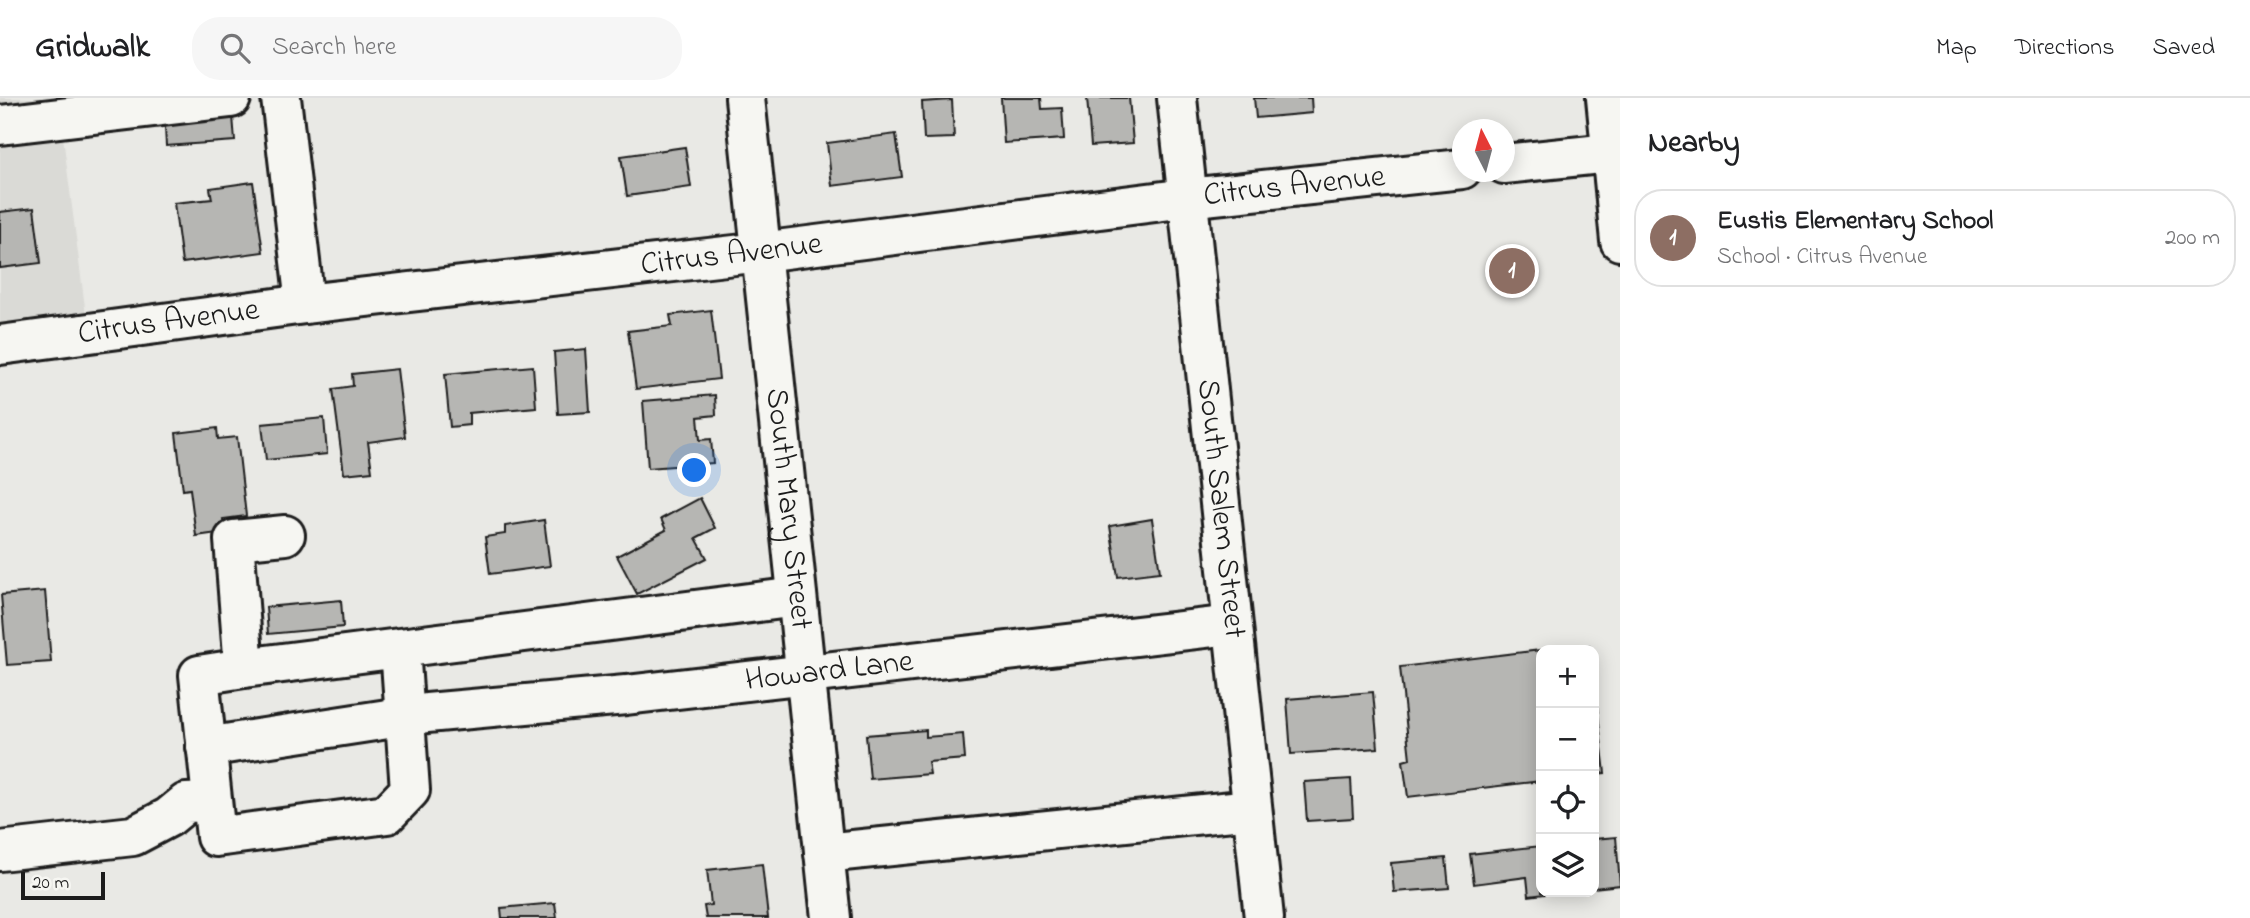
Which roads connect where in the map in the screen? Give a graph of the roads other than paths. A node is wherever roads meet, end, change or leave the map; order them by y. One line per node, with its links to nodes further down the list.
1 (231, 98): 6 (street)
2 (281, 98): 13 (street)
3 (745, 98): 12 (street, South Mary Street)
4 (1177, 98): 10 (street, South Salem Street)
5 (1606, 98): 7 (street)
6 (0, 125)
7 (1615, 152): 8 (street); 11 (street)
8 (1515, 163)
9 (1452, 170): 10 (street, Citrus Avenue)
10 (1187, 198): 12 (street, Citrus Avenue); 17 (street, South Salem Street)
11 (1620, 241)
12 (761, 252): 13 (street, Citrus Avenue); 16 (street, South Mary Street)
13 (305, 304): 14 (street, Citrus Avenue)
14 (0, 345)
15 (285, 535): 19 (street)
16 (797, 597): 18 (street); 20 (street, South Mary Street)
17 (1232, 625): 20 (street, Howard Lane); 24 (street, South Salem Street)
18 (400, 648): 19 (street); 21 (street)
19 (244, 668): 22 (street)
20 (805, 673): 21 (street, Howard Lane); 26 (street, South Mary Street)
21 (416, 715): 22 (street, Howard Lane); 23 (street)
22 (206, 747): 23 (street)
23 (212, 802): 25 (street)
24 (1252, 809): 26 (street); 28 (street, South Salem Street)
25 (0, 851)
26 (824, 853): 27 (street, South Mary Street)
27 (831, 918)
28 (1264, 918)

